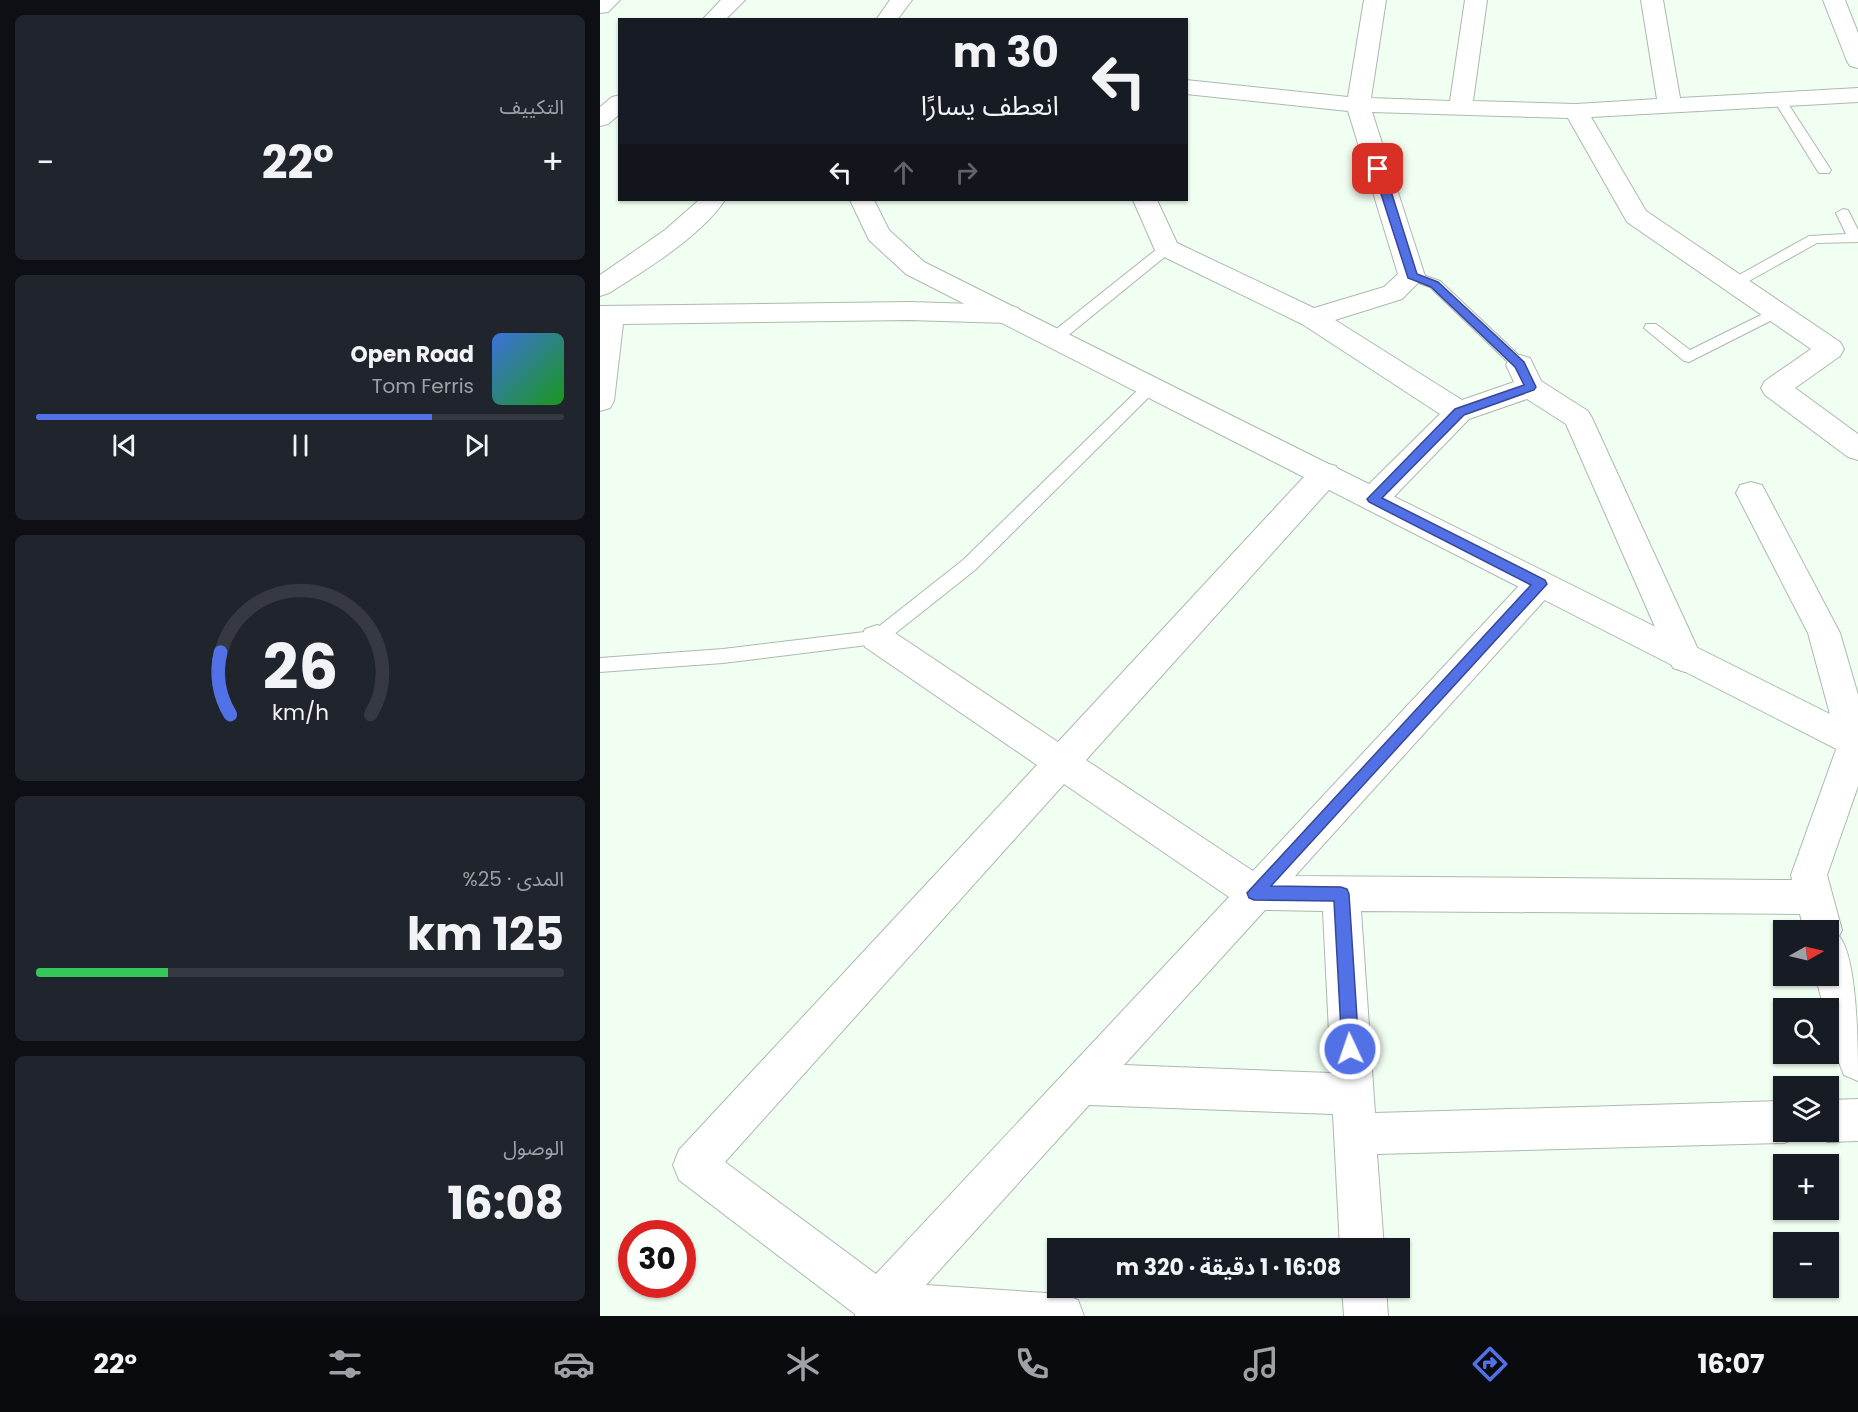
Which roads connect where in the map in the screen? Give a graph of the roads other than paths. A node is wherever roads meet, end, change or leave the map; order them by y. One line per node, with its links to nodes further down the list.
1 (609, 0): 8 (street)
2 (734, 0): 9 (street)
3 (901, 0): 10 (street)
4 (1375, 0): 16 (street)
5 (1476, 0): 18 (street)
6 (1652, 0): 17 (street)
7 (1834, 0): 11 (street)
8 (600, 7)
9 (714, 18)
10 (888, 18)
11 (1858, 61)
12 (1188, 87): 16 (street)
13 (1858, 94): 14 (street)
14 (1779, 99): 17 (street); 21 (lane)
15 (618, 104): 20 (street)
16 (1358, 105): 18 (street); 27 (street)
17 (1670, 106): 19 (street)
18 (1460, 108): 19 (street)
19 (1576, 111): 28 (street)
20 (600, 119)
21 (1824, 170)
22 (712, 201): 29 (street)
23 (862, 201): 31 (street)
24 (1145, 201): 26 (street)
25 (1843, 213): 28 (lane)
26 (1167, 248): 33 (street); 35 (lane)
27 (1412, 276): 33 (street); 36 (lane)
28 (1735, 284): 30 (street)
29 (600, 287)
30 (1777, 312): 34 (lane); 40 (street)
31 (1008, 314): 32 (street); 35 (street)
32 (605, 315): 38 (street)
33 (1312, 318): 39 (street)
34 (1651, 328)
35 (1055, 338): 37 (street)
36 (1525, 376): 39 (street); 46 (street)
37 (1151, 386): 41 (street); 45 (lane)
38 (600, 401)
39 (1460, 412): 43 (street)
40 (1858, 448)
41 (1325, 474): 43 (street); 49 (street)
42 (1751, 493): 48 (street)
43 (1373, 499): 44 (street)
44 (1540, 584): 46 (street); 50 (street)
45 (877, 638): 47 (lane); 49 (street)
46 (1685, 658): 48 (street)
47 (600, 665)
48 (1856, 745): 52 (street)
49 (1062, 763): 50 (street); 63 (street)
50 (1254, 893): 51 (street); 55 (street)
51 (1341, 894): 52 (street); 56 (street)
52 (1819, 913)
53 (1838, 986): 54 (street)
54 (1858, 1061)
55 (1080, 1084): 56 (street); 63 (street)
56 (1353, 1094): 60 (street)
57 (1858, 1120): 58 (street)
58 (1839, 1121)
59 (1773, 1122): 60 (street)
60 (1355, 1134): 61 (street)
61 (1361, 1238)
62 (1365, 1298): 65 (street)
63 (878, 1310): 64 (street)
64 (1062, 1316)
65 (1366, 1316)

